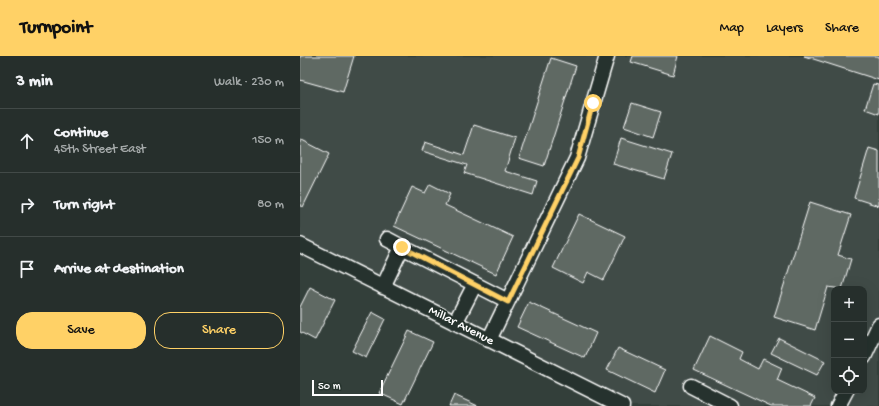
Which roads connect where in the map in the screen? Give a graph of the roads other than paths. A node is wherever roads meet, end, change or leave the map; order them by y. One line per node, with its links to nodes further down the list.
1 (607, 56): 7 (street)
2 (387, 239): 4 (street)
3 (300, 245): 6 (street, Millar Avenue)
4 (402, 247): 5 (street); 6 (street)
5 (475, 284): 7 (street); 8 (street)
6 (383, 287): 8 (street, Millar Avenue)
7 (508, 302): 10 (street)
8 (455, 323): 10 (street, Millar Avenue)
9 (879, 325): 11 (street)
10 (489, 340): 14 (street, Millar Avenue)
11 (867, 351)
12 (691, 386): 15 (street)
13 (844, 394): 16 (street)
14 (622, 406)
15 (730, 406)
16 (838, 406)

